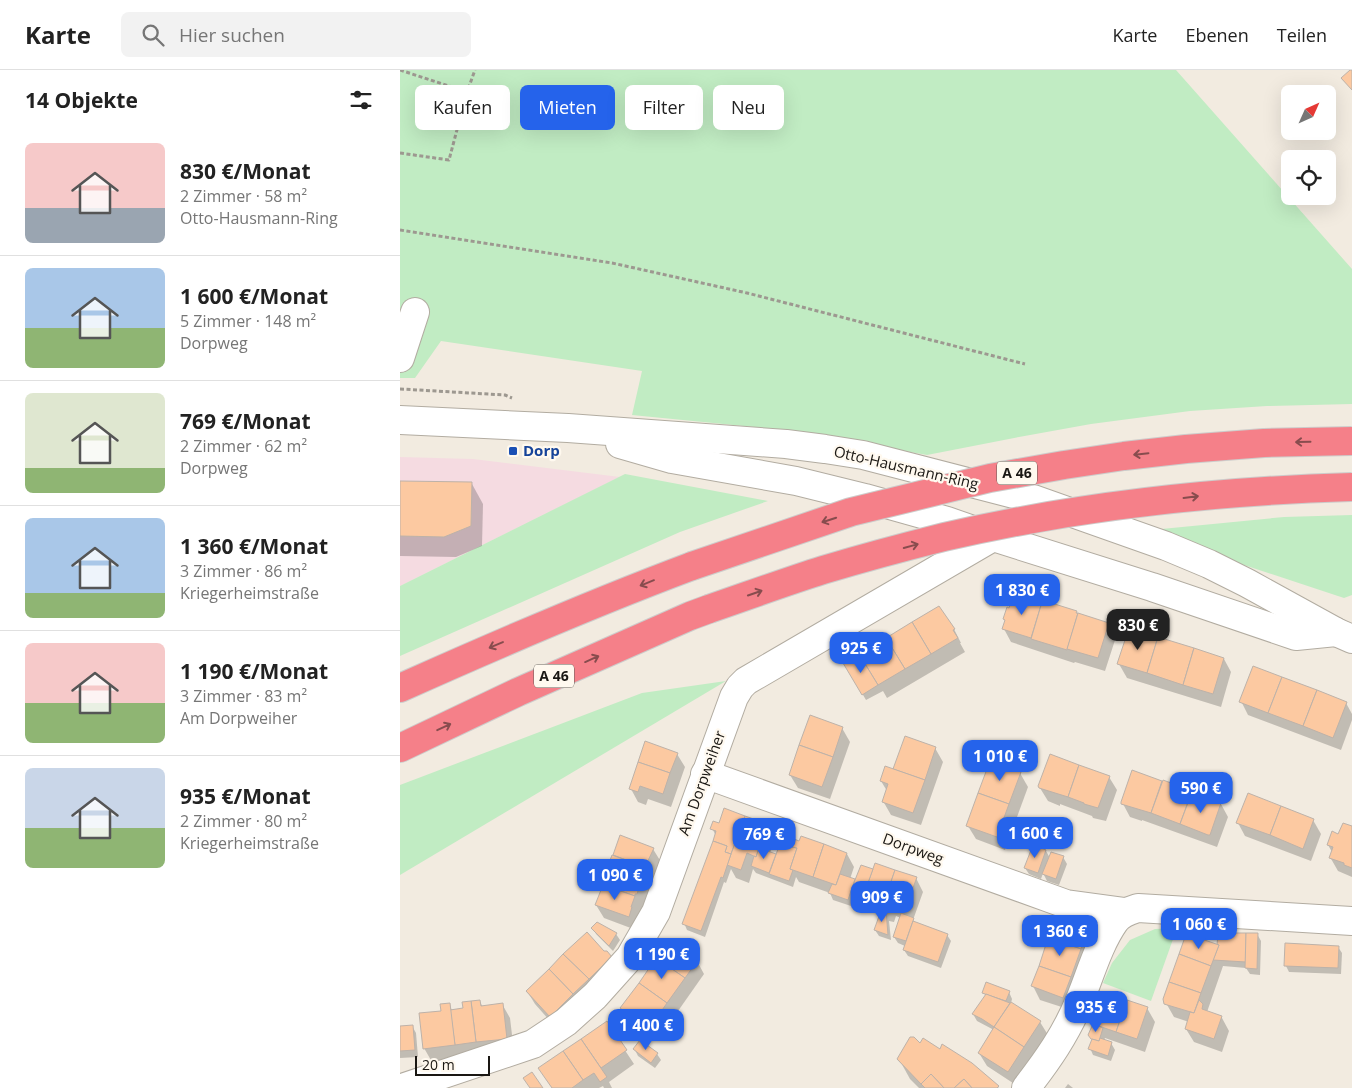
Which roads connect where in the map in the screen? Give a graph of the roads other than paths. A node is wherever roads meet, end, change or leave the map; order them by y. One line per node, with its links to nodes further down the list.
1 (415, 312): 2 (street)
2 (400, 358)
3 (400, 420): 4 (street, Otto-Hausmann-Ring)
4 (568, 428): 7 (street, Otto-Hausmann-Ring); 8 (street, Otto-Hausmann-Ring)
5 (1352, 441): 9 (highway, A 46, one-way to 9, bridge)
6 (1352, 487): 10 (highway, A 46, one-way to 6, bridge)
7 (993, 538): 8 (street, Otto-Hausmann-Ring); 11 (street, Am Dorpweiher)
8 (1344, 635)
9 (400, 688)
10 (400, 748)
11 (705, 774): 12 (street, Dorpweg); 14 (street, Am Dorpweiher)
12 (1125, 912): 13 (street, Dorpweg); 15 (street)
13 (1352, 921)
14 (402, 1088)
15 (1026, 1088)

